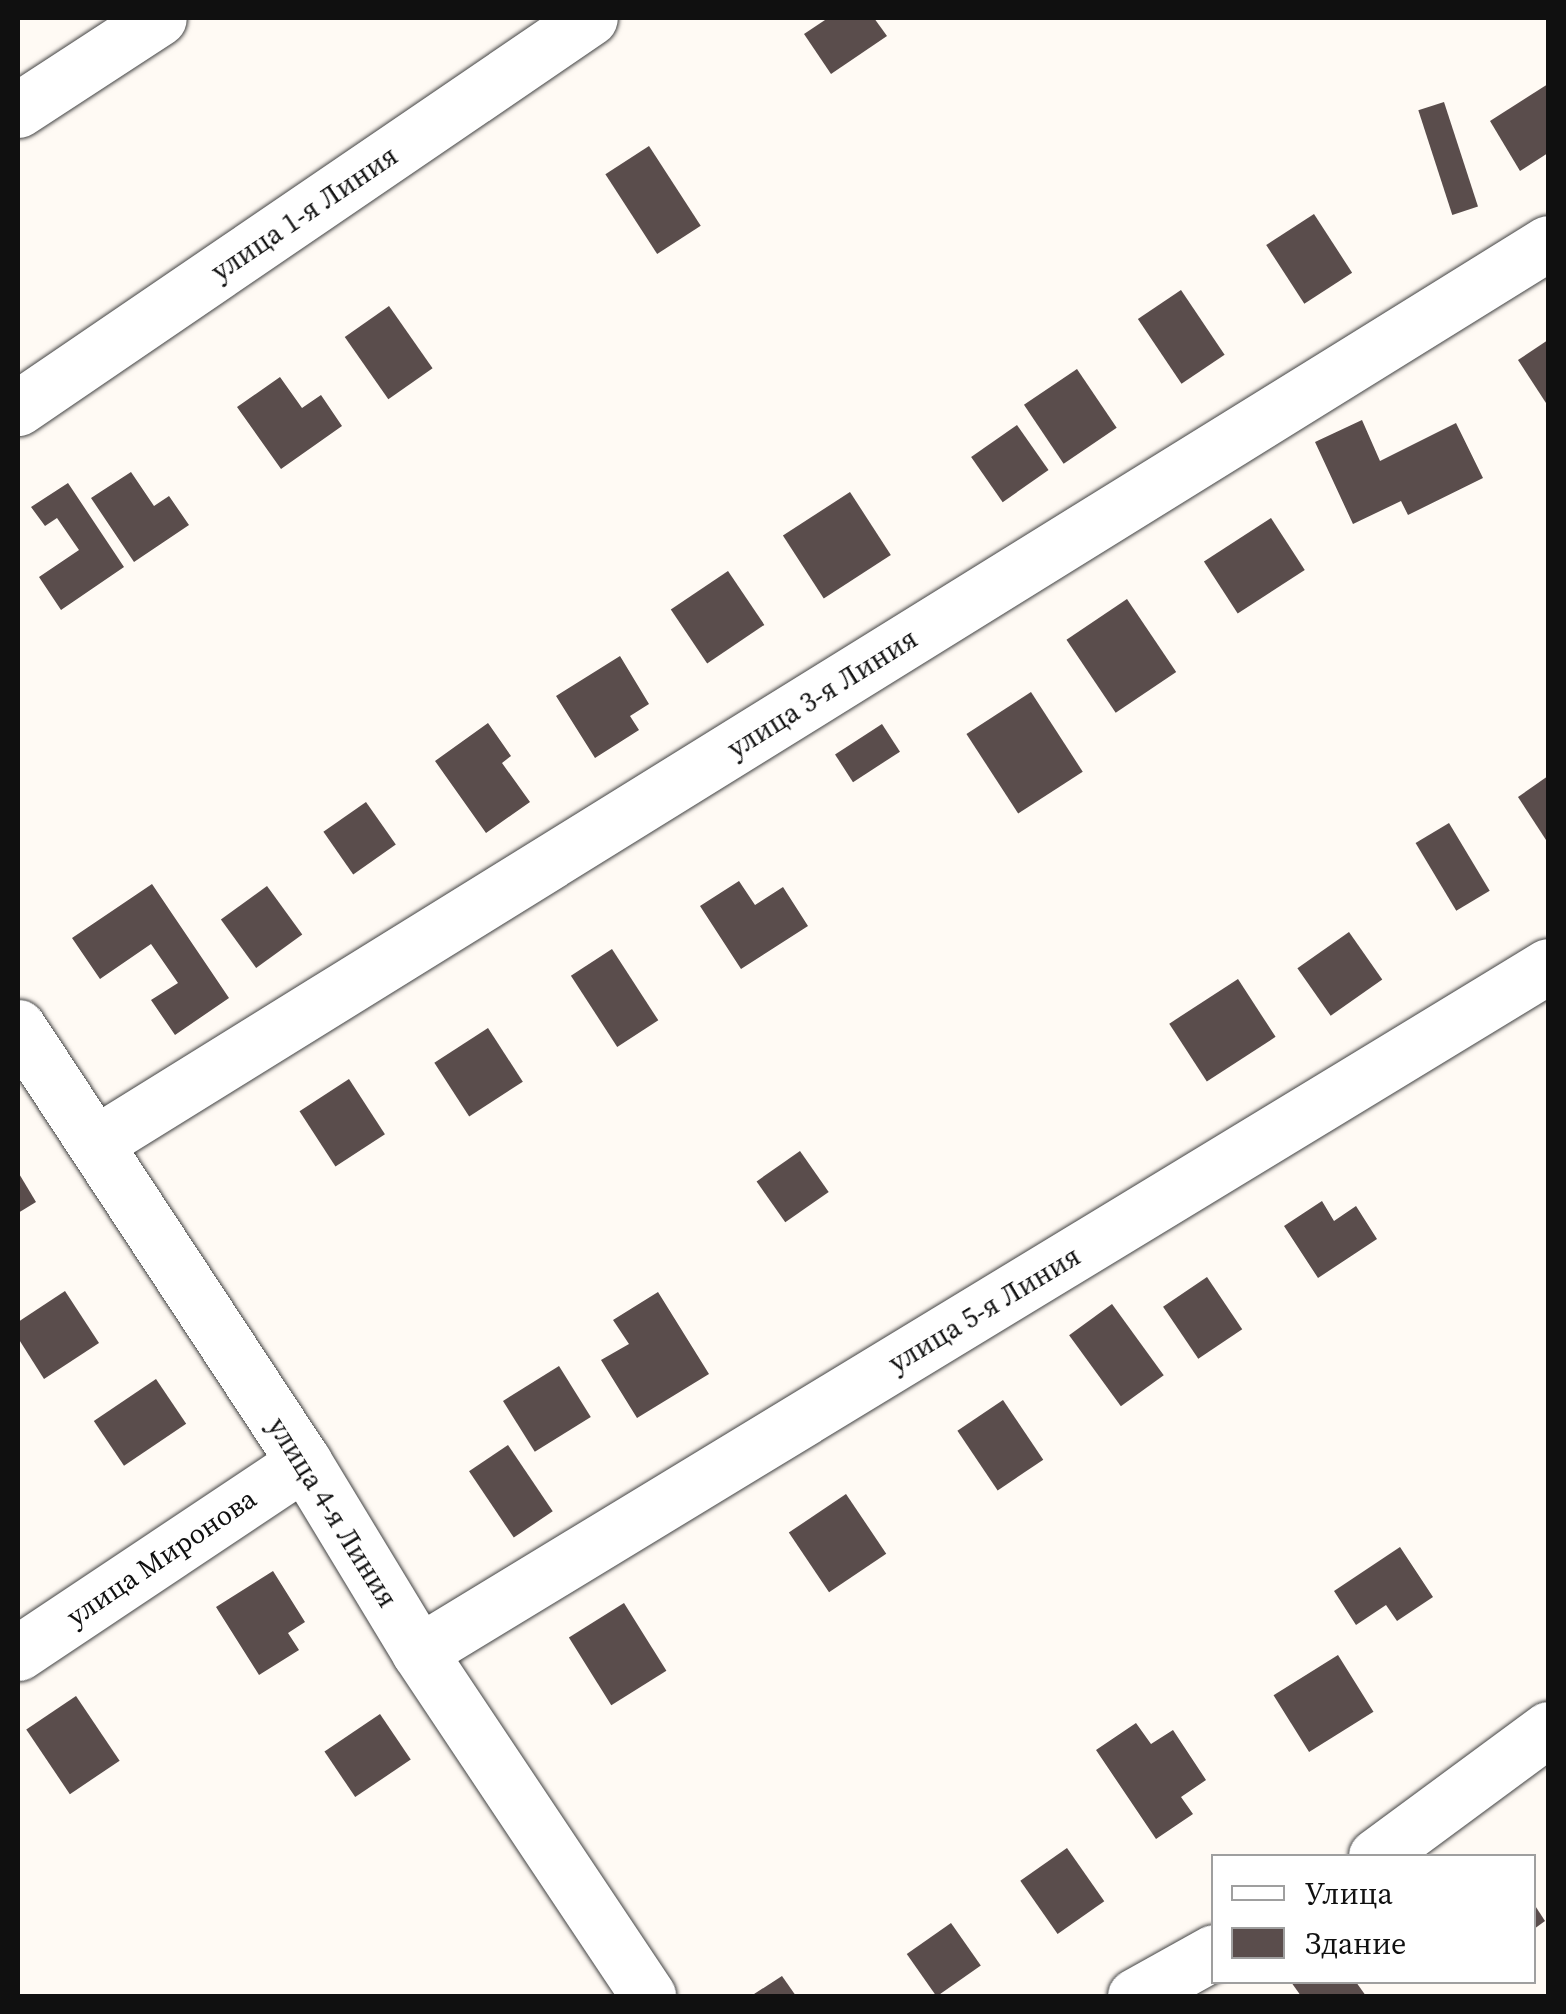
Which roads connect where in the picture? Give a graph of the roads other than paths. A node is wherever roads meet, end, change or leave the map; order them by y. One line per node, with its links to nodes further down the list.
1 (159, 18): 3 (street)
2 (590, 18): 5 (street, улица 1-я Линия)
3 (18, 110)
4 (1548, 243): 8 (street, улица 3-я Линия)
5 (18, 408)
6 (1548, 966): 11 (street, улица 5-я Линия)
7 (18, 1028): 8 (street, улица 4-я Линия)
8 (96, 1143): 9 (street, улица 4-я Линия)
9 (304, 1462): 10 (street, улица Миронова); 11 (street, улица 4-я Линия)
10 (18, 1652)
11 (419, 1652): 15 (street, улица 4-я Линия)
12 (1548, 1729): 13 (street)
13 (1379, 1854)
14 (1211, 1954): 16 (street)
15 (648, 1996)
16 (1135, 1996)

